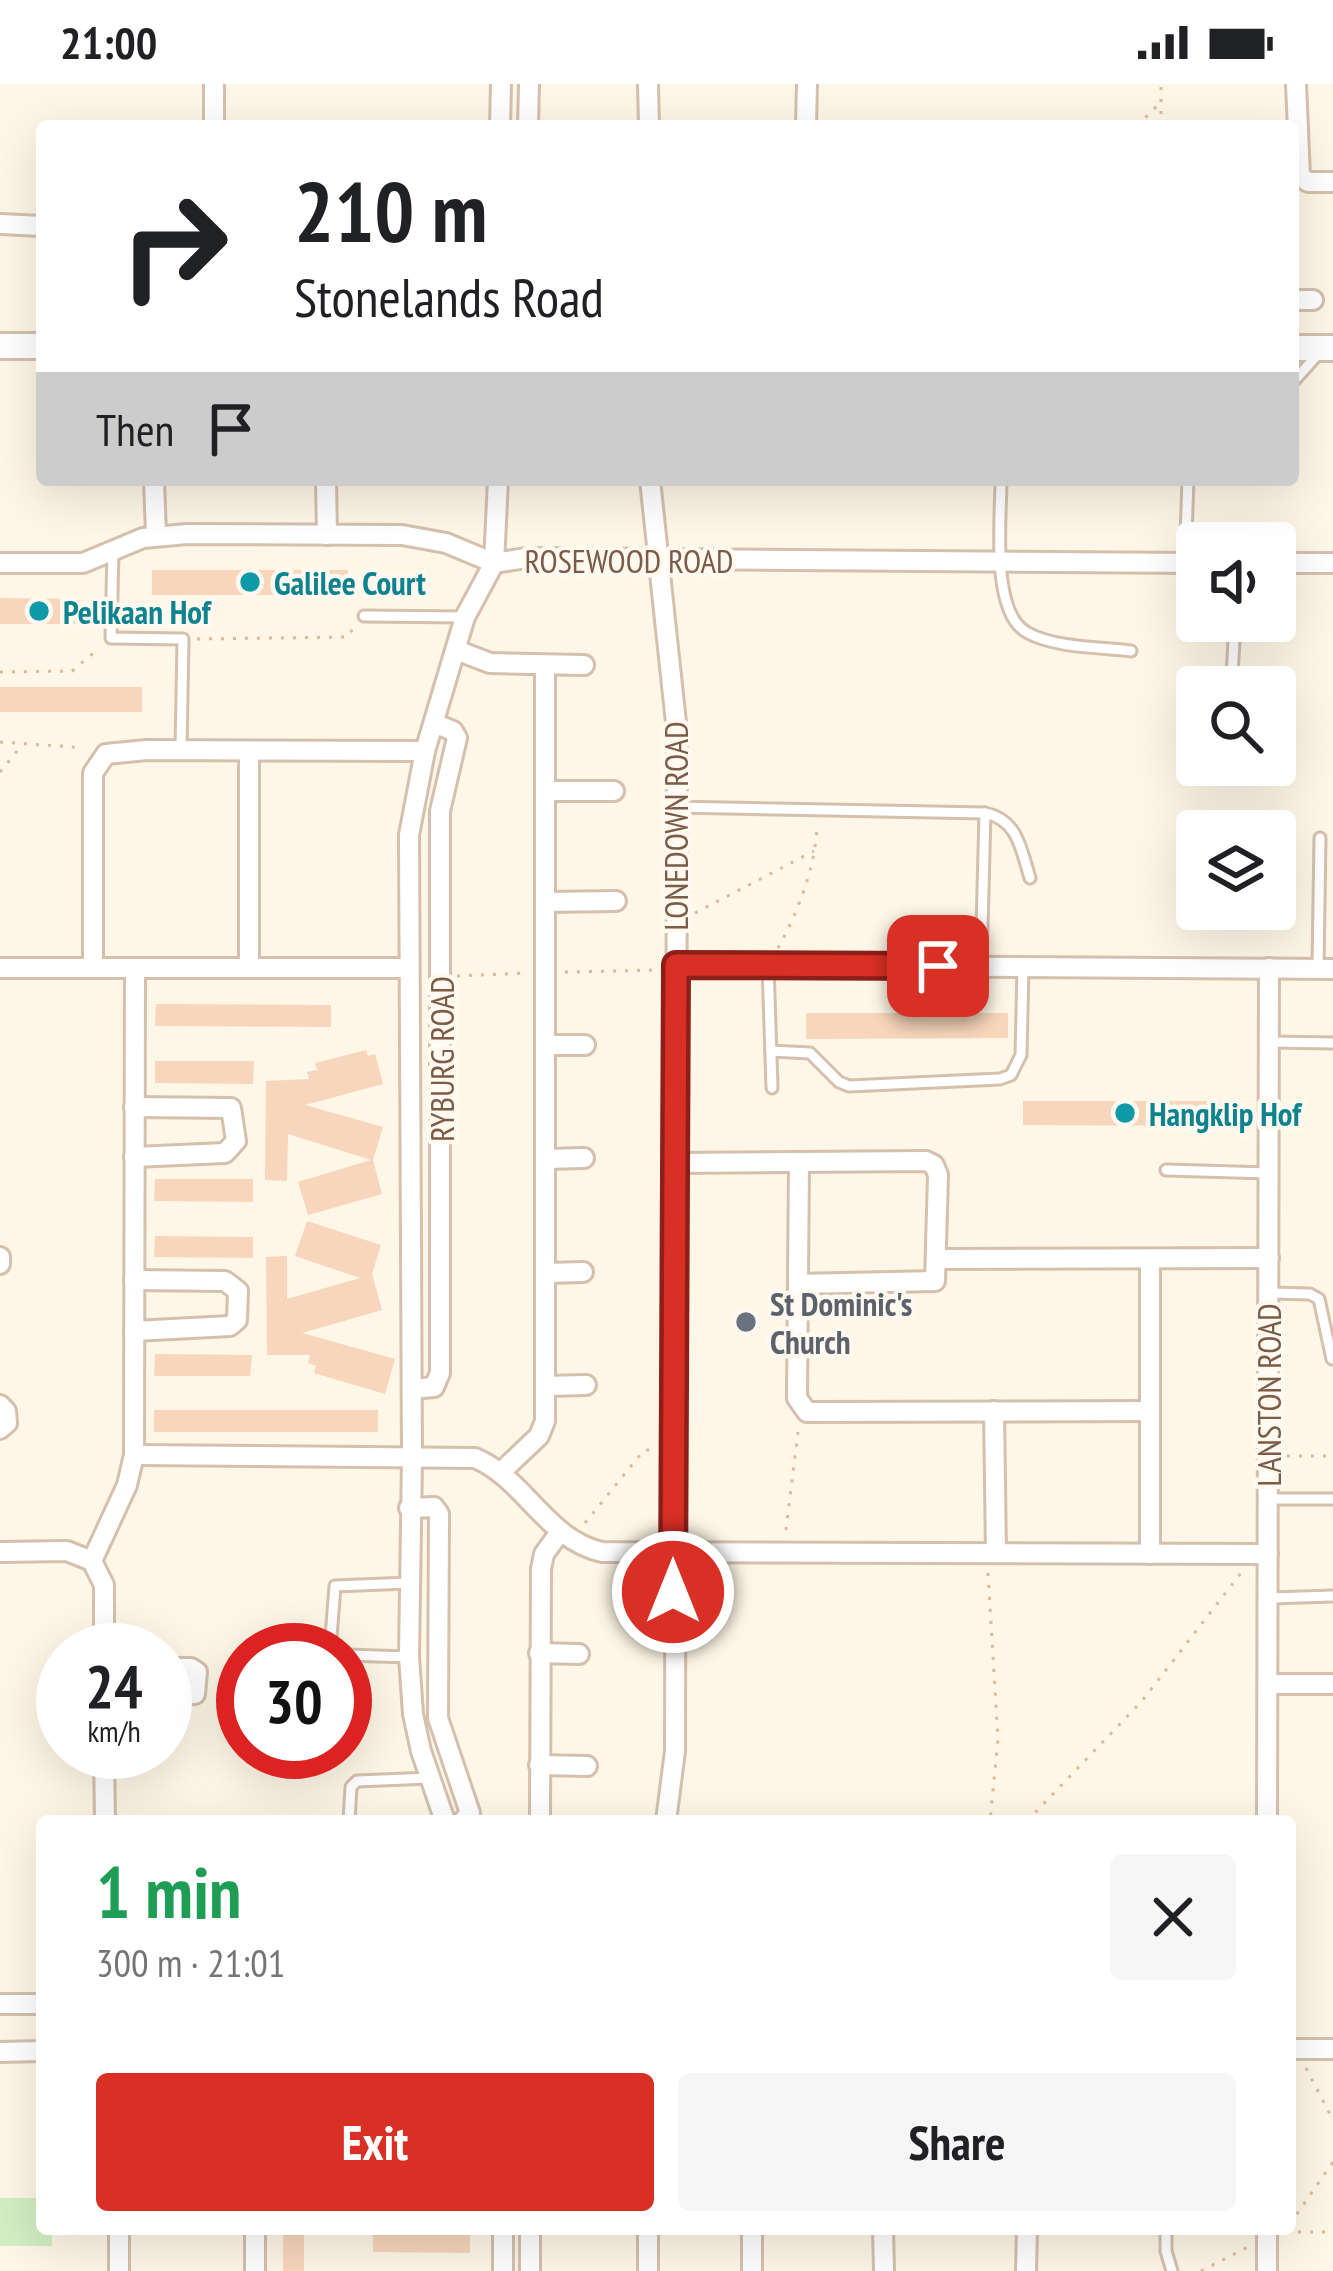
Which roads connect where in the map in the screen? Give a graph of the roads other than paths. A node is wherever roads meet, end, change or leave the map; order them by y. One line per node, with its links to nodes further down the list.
1 (214, 84): 9 (street)
2 (501, 84): 7 (street)
3 (529, 84): 8 (street)
4 (648, 84): 10 (street)
5 (807, 84): 11 (street)
6 (1296, 84): 12 (street)
7 (500, 117): 8 (street)
8 (529, 117)
9 (214, 120)
10 (649, 120)
11 (806, 120)
12 (1296, 120)
13 (1299, 168): 14 (street)
14 (1333, 182)
15 (0, 224): 16 (street)
16 (36, 226)
17 (0, 346): 18 (street)
18 (36, 346)
19 (1328, 348): 20 (lane)
20 (1299, 376)
21 (154, 486): 28 (street)
22 (326, 486): 29 (street)
23 (498, 486): 34 (street)
24 (651, 486): 31 (street, LONEDOWN ROAD)
25 (1001, 486): 32 (lane)
26 (1187, 486): 27 (lane)
27 (1189, 522)
28 (156, 535): 29 (street, ROSEWOOD ROAD); 30 (street, ROSEWOOD ROAD)
29 (327, 535): 34 (street, ROSEWOOD ROAD)
30 (112, 550): 33 (street, ROSEWOOD ROAD); 45 (lane)
31 (657, 559): 32 (street, ROSEWOOD ROAD); 34 (street, ROSEWOOD ROAD); 50 (street, LONEDOWN ROAD)
32 (1002, 560): 35 (street, ROSEWOOD ROAD); 41 (lane)
33 (0, 563)
34 (494, 563): 39 (street, RYBURG ROAD)
35 (1176, 563)
36 (1296, 563): 37 (street)
37 (1333, 563)
38 (364, 616): 39 (lane)
39 (465, 617): 40 (street, RYBURG ROAD)
40 (456, 650): 42 (street); 44 (street, RYBURG ROAD)
41 (1131, 651)
42 (545, 665): 43 (street); 48 (street)
43 (584, 665)
44 (434, 723): 46 (street, RYBURG ROAD); 93 (street, RYBURG ROAD)
45 (181, 750): 47 (street); 61 (street)
46 (425, 751): 47 (street); 64 (street, RYBURG ROAD)
47 (248, 752): 63 (street)
48 (545, 791): 49 (street); 55 (street)
49 (614, 791)
50 (675, 807): 51 (lane); 56 (street, LONEDOWN ROAD)
51 (985, 813): 53 (lane); 58 (lane)
52 (1320, 838): 66 (lane)
53 (1030, 878)
54 (616, 901): 55 (street)
55 (546, 902): 69 (street)
56 (676, 965): 57 (street); 77 (street, LONEDOWN ROAD)
57 (768, 965): 58 (street); 71 (lane)
58 (981, 967): 59 (street)
59 (1023, 967): 65 (street); 71 (lane)
60 (0, 968): 61 (street)
61 (93, 968): 62 (street)
62 (135, 968): 63 (street); 73 (street)
63 (249, 968): 64 (street)
64 (409, 968): 93 (street, RYBURG ROAD)
65 (1269, 968): 66 (street); 67 (street, LANSTON ROAD)
66 (1325, 969)
67 (1269, 1042): 68 (lane); 80 (street, LANSTON ROAD)
68 (1333, 1043)
69 (545, 1045): 70 (street); 76 (street)
70 (585, 1045)
71 (770, 1051): 72 (lane)
72 (772, 1088)
73 (134, 1107): 74 (street); 74 (street)
74 (134, 1157): 86 (street)
75 (584, 1158): 76 (street)
76 (546, 1159): 85 (street)
77 (675, 1162): 78 (street); 106 (street, LONEDOWN ROAD)
78 (799, 1163): 82 (street); 87 (street)
79 (1166, 1170): 80 (lane)
80 (1269, 1173): 81 (street, LANSTON ROAD)
81 (1268, 1258): 83 (street); 88 (street, LANSTON ROAD)
82 (938, 1259): 83 (street); 87 (street)
83 (1150, 1259): 96 (street)
84 (583, 1271): 85 (street)
85 (546, 1273): 92 (street)
86 (134, 1280): 89 (street); 89 (street)
87 (798, 1284): 95 (street)
88 (1268, 1293): 90 (lane); 101 (street, LANSTON ROAD)
89 (134, 1331): 98 (street)
90 (1332, 1359)
91 (586, 1385): 92 (street)
92 (546, 1386): 100 (street)
93 (412, 1389): 99 (street, RYBURG ROAD)
94 (0, 1405): 97 (street)
95 (994, 1411): 96 (street); 107 (street)
96 (1150, 1411): 108 (street)
97 (0, 1429)
98 (134, 1455): 99 (street); 110 (street)
99 (412, 1458): 100 (street); 103 (street, RYBURG ROAD)
100 (500, 1473): 104 (street)
101 (1268, 1498): 102 (lane); 109 (street, LANSTON ROAD)
102 (1333, 1499)
103 (410, 1508): 111 (street, RYBURG ROAD); 131 (street)
104 (560, 1532): 106 (street); 116 (street)
105 (0, 1552): 110 (street)
106 (673, 1552): 107 (street); 133 (street, LONEDOWN ROAD)
107 (991, 1553): 108 (street)
108 (1150, 1554): 109 (street)
109 (1268, 1555): 113 (street, LANSTON ROAD)
110 (92, 1561): 114 (street)
111 (410, 1583): 115 (lane); 119 (street, RYBURG ROAD)
112 (1333, 1596): 113 (lane)
113 (1268, 1598): 121 (street, LANSTON ROAD)
114 (104, 1623)
115 (332, 1623)
116 (539, 1653): 117 (street); 124 (street)
117 (579, 1654)
118 (372, 1656): 119 (lane)
119 (410, 1657): 126 (street, RYBURG ROAD)
120 (192, 1669): 123 (street)
121 (1268, 1684): 122 (street); 134 (street, LANSTON ROAD)
122 (1333, 1684)
123 (192, 1694)
124 (539, 1765): 125 (street); 132 (street)
125 (587, 1766)
126 (431, 1778): 129 (lane); 130 (street, RYBURG ROAD)
127 (104, 1779): 128 (street)
128 (105, 1815)
129 (350, 1815)
130 (443, 1815)
131 (468, 1815)
132 (540, 1815)
133 (667, 1815)
134 (1267, 1815)
135 (0, 2004): 136 (street)
136 (36, 2004)
137 (1296, 2049): 138 (street)
138 (1333, 2049)
139 (36, 2050): 140 (street)
140 (0, 2052)
141 (119, 2235): 151 (street)
142 (254, 2235): 152 (street)
143 (502, 2235): 153 (street)
144 (530, 2235): 154 (street)
145 (648, 2235): 155 (street)
146 (752, 2235): 156 (street)
147 (884, 2235): 157 (street)
148 (1027, 2235): 158 (street)
149 (1167, 2235): 159 (lane)
150 (1267, 2235): 160 (street)
151 (119, 2271)
152 (255, 2271)
153 (503, 2271)
154 (530, 2271)
155 (648, 2271)
156 (752, 2271)
157 (884, 2271)
158 (1027, 2271)
159 (1172, 2271)
160 (1267, 2271)

